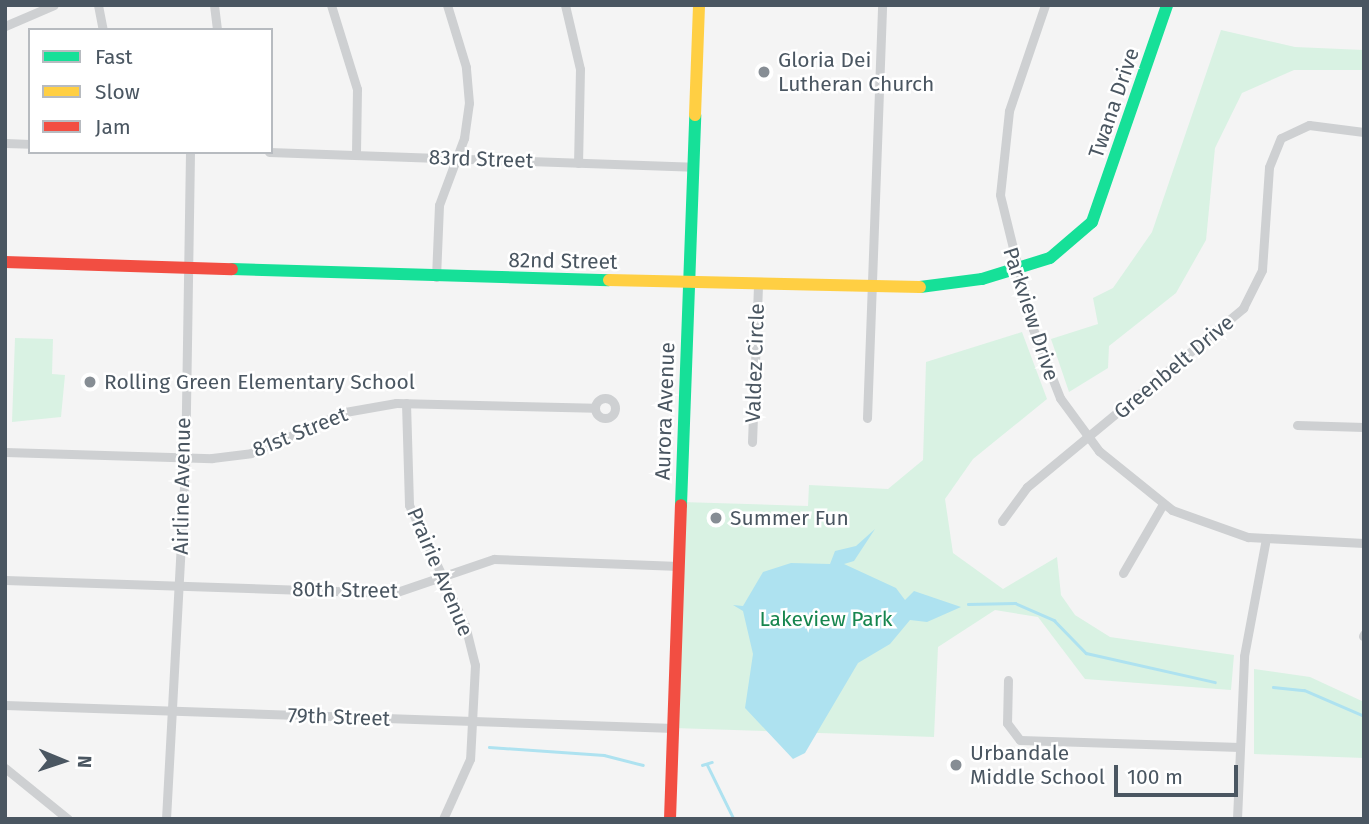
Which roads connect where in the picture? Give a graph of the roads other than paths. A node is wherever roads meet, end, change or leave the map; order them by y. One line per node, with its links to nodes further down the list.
1 (54, 5): 11 (street)
2 (98, 5): 12 (street)
3 (214, 5): 13 (street)
4 (331, 5): 19 (street)
5 (447, 5): 20 (street)
6 (565, 5): 21 (street)
7 (699, 5): 22 (street, Aurora Avenue)
8 (882, 5): 30 (street)
9 (1045, 5): 26 (street, Parkview Drive)
10 (1167, 5): 23 (street, Twana Drive)
11 (5, 26)
12 (103, 28)
13 (217, 28)
14 (1364, 132): 36 (street, Greenbelt Drive)
15 (5, 143): 16 (street)
16 (28, 144)
17 (273, 152): 19 (street, 83rd Street)
18 (190, 154): 25 (street, Airline Avenue)
19 (356, 155): 20 (street, 83rd Street)
20 (458, 159): 21 (street, 83rd Street); 27 (street)
21 (578, 163): 22 (street, 83rd Street)
22 (693, 167): 28 (street, Aurora Avenue)
23 (1097, 213): 26 (street, 82nd Street)
24 (5, 262): 25 (street, 82nd Street)
25 (185, 268): 27 (street, 82nd Street); 39 (street, Airline Avenue)
26 (1015, 268): 30 (street, 82nd Street); 36 (street, Parkview Drive)
27 (436, 277): 28 (street, 82nd Street)
28 (689, 281): 29 (street, 82nd Street); 44 (street, Aurora Avenue)
29 (758, 284): 30 (street, 82nd Street); 37 (street, Valdez Circle)
30 (872, 289): 33 (street)
31 (406, 402): 32 (street, 81st Street); 39 (street, 81st Street); 46 (street, Prairie Avenue)
32 (594, 408)
33 (867, 418)
34 (1297, 425): 35 (street)
35 (1364, 427)
36 (1088, 438): 40 (street, Parkview Drive); 41 (street, Greenbelt Drive)
37 (752, 442)
38 (5, 452): 39 (street, 81st Street)
39 (185, 458): 48 (street, Airline Avenue)
40 (1163, 504): 42 (street, Parkview Drive); 45 (street)
41 (1002, 522)
42 (1266, 539): 43 (street, Parkview Drive); 54 (street)
43 (1364, 543)
44 (679, 566): 46 (street, 80th Street); 53 (street, Aurora Avenue)
45 (1123, 573)
46 (443, 578): 48 (street, 80th Street); 52 (street, Prairie Avenue)
47 (5, 580): 48 (street, 80th Street)
48 (179, 585): 51 (street, Airline Avenue)
49 (1008, 680): 54 (street)
50 (5, 705): 51 (street, 79th Street)
51 (169, 711): 52 (street, 79th Street); 57 (street, Airline Avenue)
52 (474, 721): 53 (street, 79th Street); 58 (street, Prairie Avenue)
53 (674, 728): 59 (street, Aurora Avenue)
54 (1240, 747): 60 (street)
55 (5, 768): 56 (street)
56 (68, 819)
57 (166, 819)
58 (443, 819)
59 (670, 819)
60 (1237, 819)

